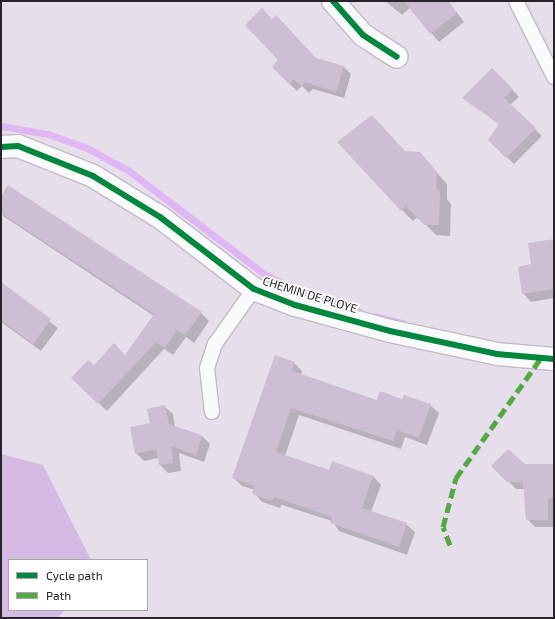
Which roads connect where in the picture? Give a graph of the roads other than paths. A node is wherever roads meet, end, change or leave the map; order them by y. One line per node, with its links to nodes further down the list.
1 (333, 1): 3 (street)
2 (516, 1): 4 (lane)
3 (397, 57)
4 (554, 77)
5 (1, 147): 6 (street, CHEMIN DE PLOYE)
6 (254, 289): 7 (street, CHEMIN DE PLOYE); 8 (lane)
7 (554, 359)
8 (212, 412)

